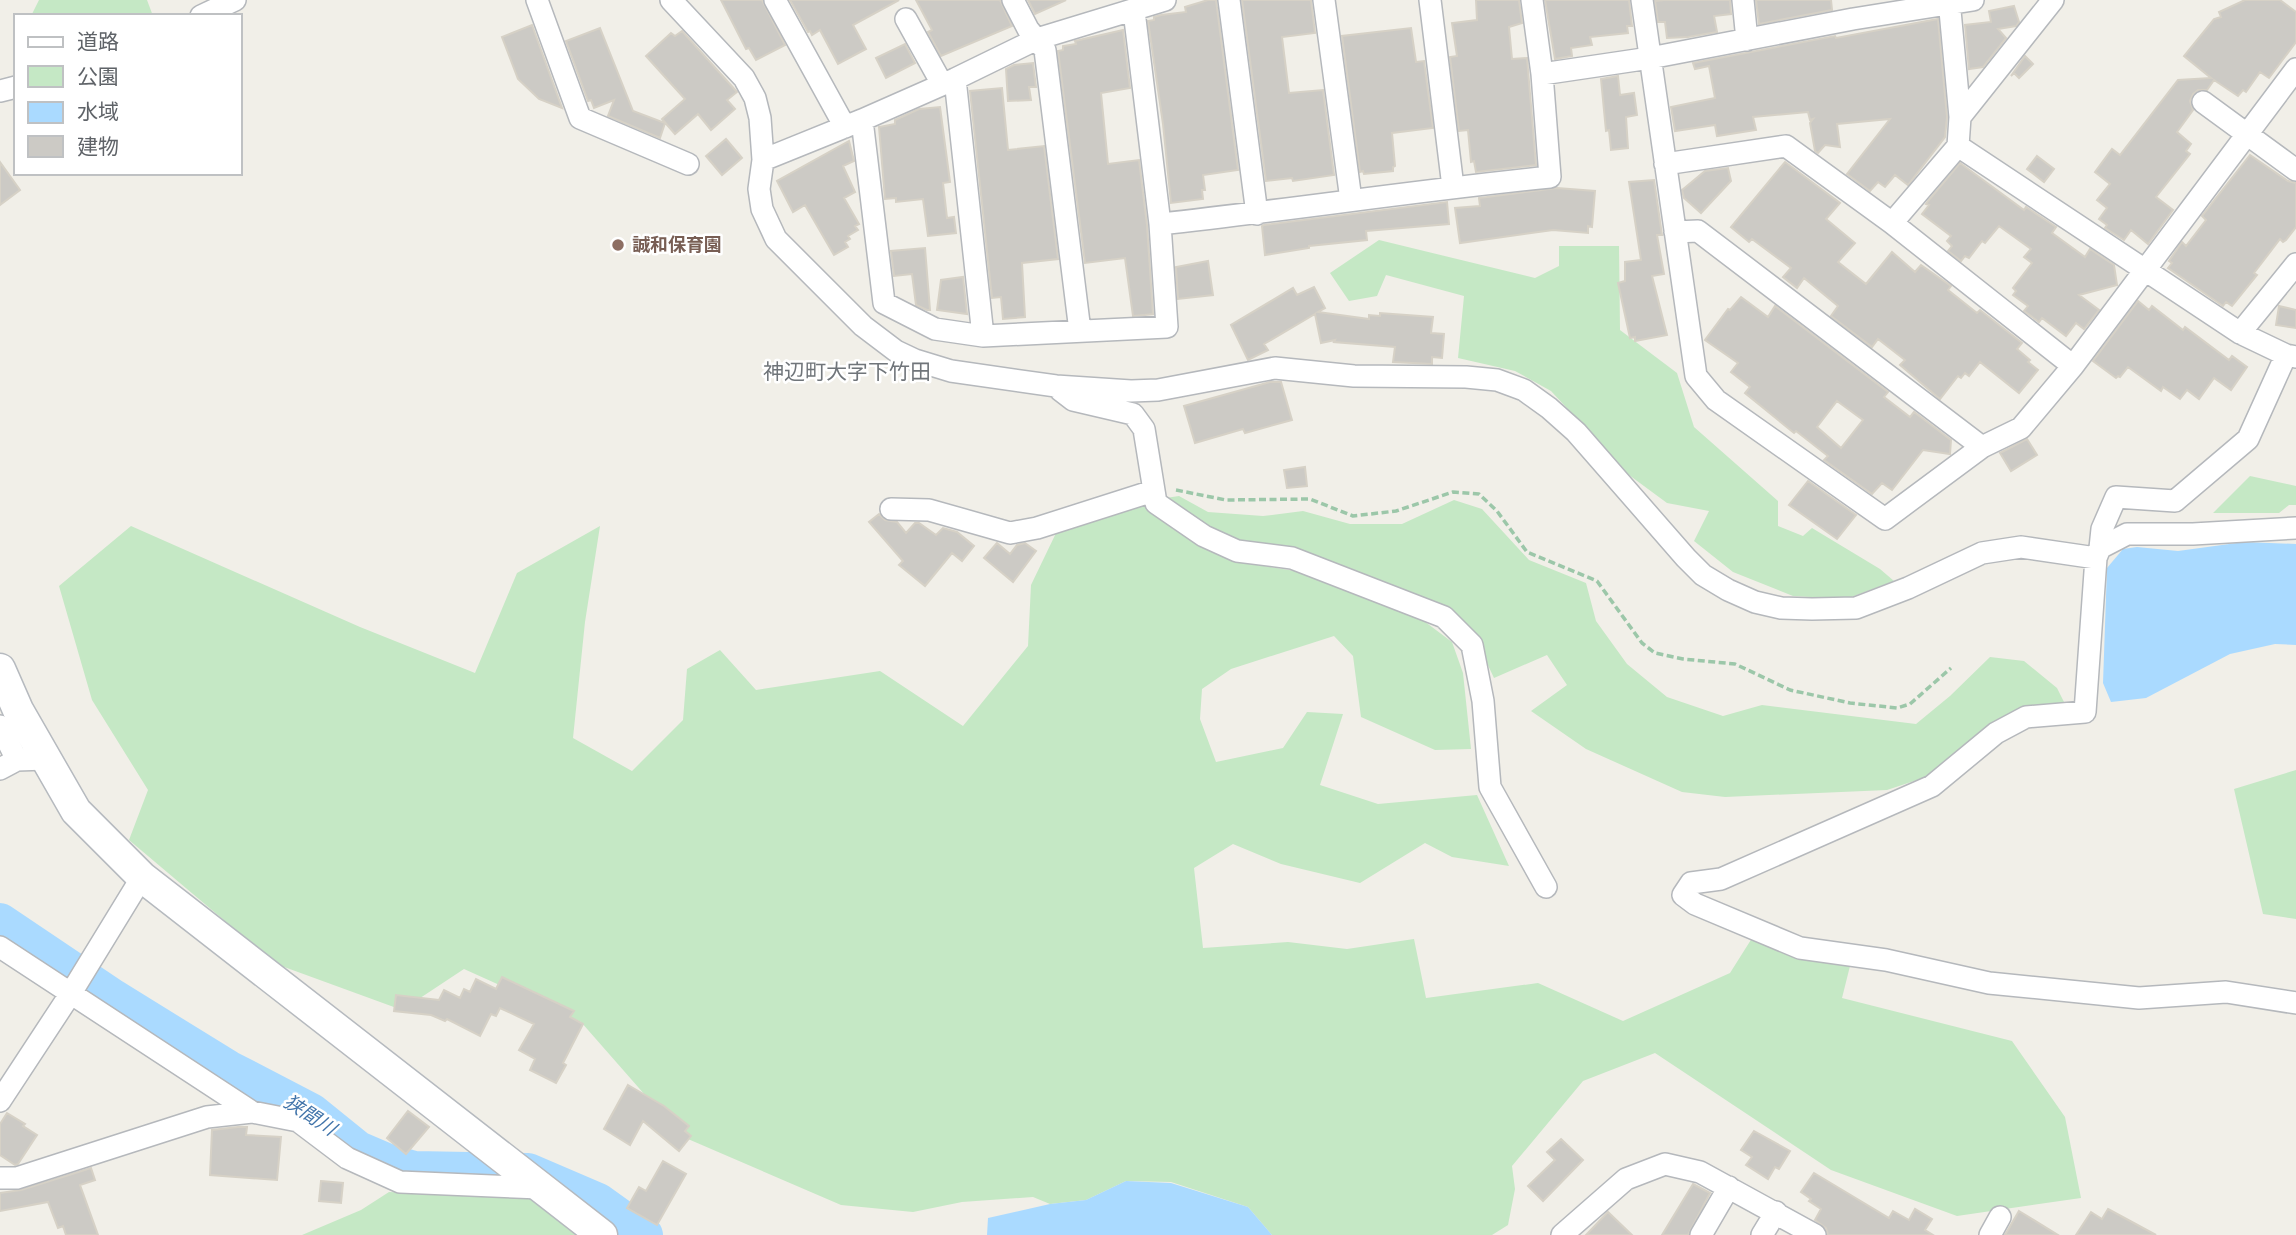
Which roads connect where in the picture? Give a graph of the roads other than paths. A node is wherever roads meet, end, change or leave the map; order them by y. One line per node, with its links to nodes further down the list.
1 (235, 0): 18 (street)
2 (537, 0): 32 (street)
3 (671, 0): 31 (street)
4 (775, 0): 28 (street)
5 (1013, 0): 20 (street)
6 (1165, 0): 16 (street)
7 (1228, 0): 37 (street)
8 (1324, 0): 36 (street)
9 (1430, 0): 35 (street)
10 (1532, 0): 24 (street)
11 (1642, 0): 22 (street)
12 (1743, 0): 21 (street)
13 (1973, 0): 15 (street)
14 (2053, 0): 27 (street)
15 (1949, 3): 17 (street); 27 (street)
16 (1121, 8): 20 (street); 39 (street)
17 (1852, 9): 21 (street)
18 (205, 14)
19 (906, 19): 25 (street)
20 (1037, 39): 25 (street); 43 (street)
21 (1747, 40): 22 (street)
22 (1650, 58): 24 (street); 33 (street)
23 (2296, 69): 29 (street)
24 (1542, 74): 35 (street)
25 (948, 82): 28 (street); 45 (street)
26 (2203, 102): 29 (street)
27 (1960, 117): 30 (street)
28 (853, 124): 31 (street); 45 (street)
29 (2247, 134): 34 (street); 42 (street)
30 (1958, 146): 38 (street); 42 (street)
31 (763, 160): 48 (street)
32 (688, 164)
33 (1665, 164): 38 (street); 40 (street)
34 (2296, 170)
35 (1453, 187): 36 (street)
36 (1351, 200): 37 (street)
37 (1257, 214): 39 (street)
38 (1892, 223): 47 (street)
39 (1160, 225): 43 (street)
40 (1675, 232): 49 (street); 49 (street)
41 (2296, 264): 44 (street)
42 (2145, 271): 44 (street); 47 (street)
43 (1080, 331): 45 (street)
44 (2240, 334): 46 (street)
45 (983, 336)
46 (2291, 356): 53 (street)
47 (2073, 366): 49 (street)
48 (1056, 386): 50 (street); 53 (street)
49 (1982, 447)
50 (1153, 491): 51 (street); 58 (street)
51 (891, 509)
52 (2296, 528): 53 (street)
53 (2098, 553): 61 (street)
54 (0, 669): 56 (street)
55 (0, 726): 56 (street)
56 (21, 763): 57 (street)
57 (142, 877): 60 (street); 66 (street)
58 (1546, 887)
59 (0, 947): 60 (street)
60 (71, 993): 62 (street); 63 (street)
61 (2296, 1003)
62 (0, 1101)
63 (252, 1112): 64 (street); 66 (street)
64 (0, 1178)
65 (1729, 1187): 67 (street); 69 (street); 70 (street)
66 (540, 1188): 68 (street)
67 (1776, 1212): 71 (street); 72 (street)
68 (602, 1235)
69 (1562, 1235)
70 (1701, 1235)
71 (1762, 1235)
72 (1815, 1235)

